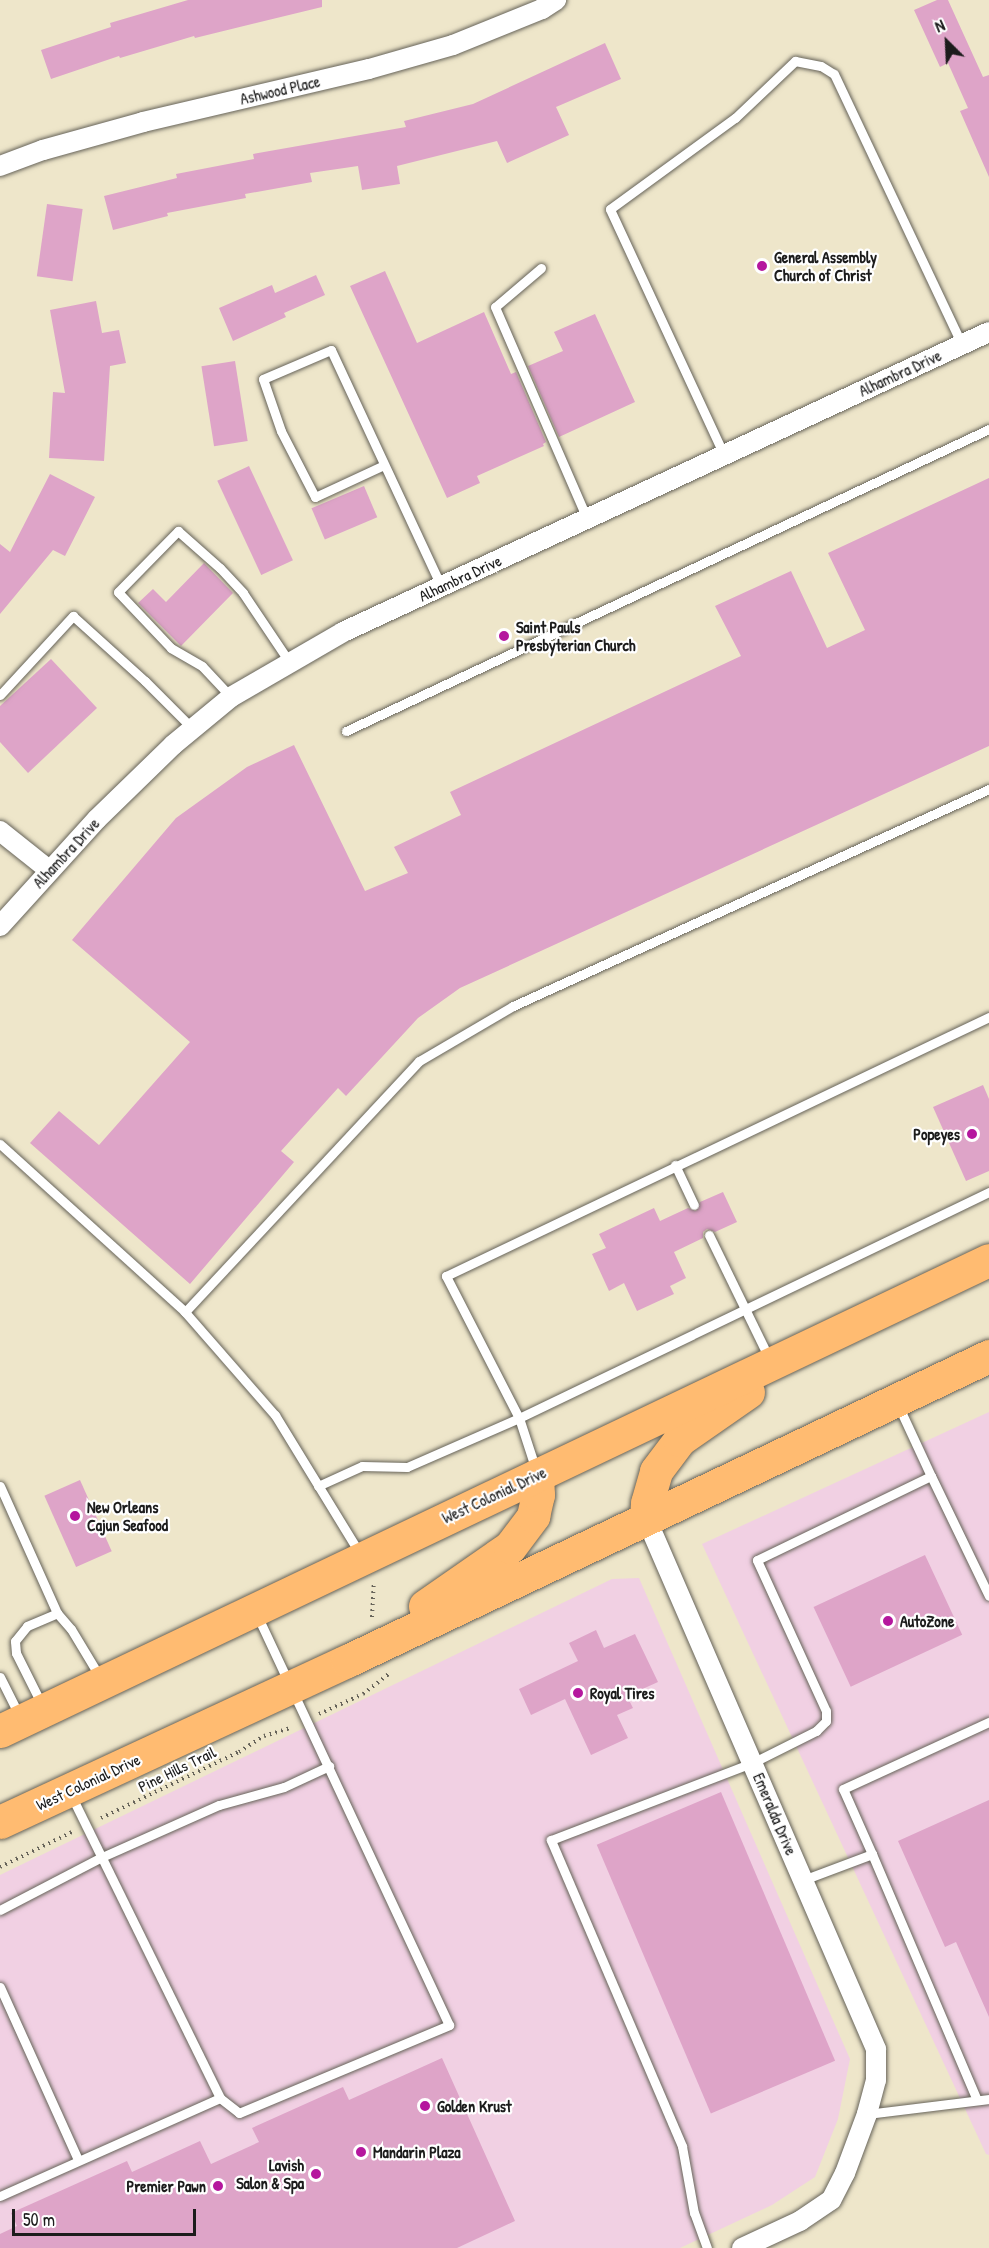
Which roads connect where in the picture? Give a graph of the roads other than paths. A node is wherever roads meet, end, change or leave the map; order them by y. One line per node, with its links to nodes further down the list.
1 (556, 0): 2 (street, Ashwood Place)
2 (0, 166)
3 (541, 268): 9 (lane)
4 (989, 332): 5 (street, Alhambra Drive)
5 (962, 345): 7 (street, Alhambra Drive); 7 (lane)
6 (989, 429): 15 (lane)
7 (724, 455): 9 (street, Alhambra Drive)
8 (384, 465): 8 (lane); 10 (lane)
9 (587, 519): 10 (street, Alhambra Drive)
10 (441, 586): 11 (street, Alhambra Drive)
11 (290, 663): 13 (street, Alhambra Drive); 13 (lane)
12 (0, 695): 14 (lane)
13 (231, 698): 14 (street, Alhambra Drive)
14 (192, 729): 18 (street, Alhambra Drive)
15 (346, 731)
16 (989, 789): 28 (lane)
17 (0, 831): 18 (street)
18 (49, 870): 19 (street, Alhambra Drive)
19 (0, 926)
20 (989, 1017): 22 (lane)
21 (0, 1143): 28 (lane)
22 (675, 1165): 24 (lane); 33 (lane)
23 (989, 1192): 27 (lane)
24 (694, 1205)
25 (709, 1235): 27 (lane)
26 (989, 1260): 29 (highway, West Colonial Drive)
27 (745, 1308): 31 (lane); 33 (lane)
28 (185, 1312): 37 (lane)
29 (834, 1334): 31 (highway, West Colonial Drive); 38 (highway)
30 (989, 1356): 32 (highway, West Colonial Drive)
31 (772, 1364): 34 (highway, West Colonial Drive)
32 (896, 1400): 35 (lane); 38 (highway, West Colonial Drive)
33 (519, 1418): 34 (lane); 37 (lane)
34 (537, 1475): 39 (highway, West Colonial Drive); 43 (highway)
35 (931, 1476): 40 (lane); 49 (lane)
36 (0, 1486): 42 (lane)
37 (318, 1486): 39 (lane)
38 (646, 1518): 43 (highway, West Colonial Drive); 49 (street, Emeralda Drive)
39 (368, 1570): 41 (highway, West Colonial Drive)
40 (989, 1596)
41 (254, 1609): 45 (highway, West Colonial Drive); 46 (lane)
42 (57, 1613): 45 (lane); 47 (lane)
43 (359, 1669): 46 (highway, West Colonial Drive)
44 (0, 1677): 47 (lane)
45 (102, 1682): 47 (highway, West Colonial Drive)
46 (293, 1687): 50 (lane); 51 (highway, West Colonial Drive)
47 (22, 1721)
48 (989, 1722): 53 (lane)
49 (752, 1762): 55 (street, Emeralda Drive); 65 (lane)
50 (329, 1766): 54 (lane); 58 (lane)
51 (69, 1791): 52 (highway, West Colonial Drive); 54 (lane)
52 (0, 1822)
53 (872, 1854): 55 (lane); 60 (lane)
54 (102, 1857): 56 (lane); 58 (lane)
55 (803, 1880): 61 (street, Emeralda Drive)
56 (0, 1910)
57 (0, 1987): 62 (lane)
58 (220, 2098): 62 (lane)
59 (989, 2099): 60 (lane)
60 (977, 2100): 61 (lane)
61 (867, 2114): 64 (street, Emeralda Drive)
62 (78, 2160): 63 (lane)
63 (0, 2196)
64 (768, 2243): 66 (street, Emeralda Drive)
65 (707, 2248)
66 (742, 2248)

